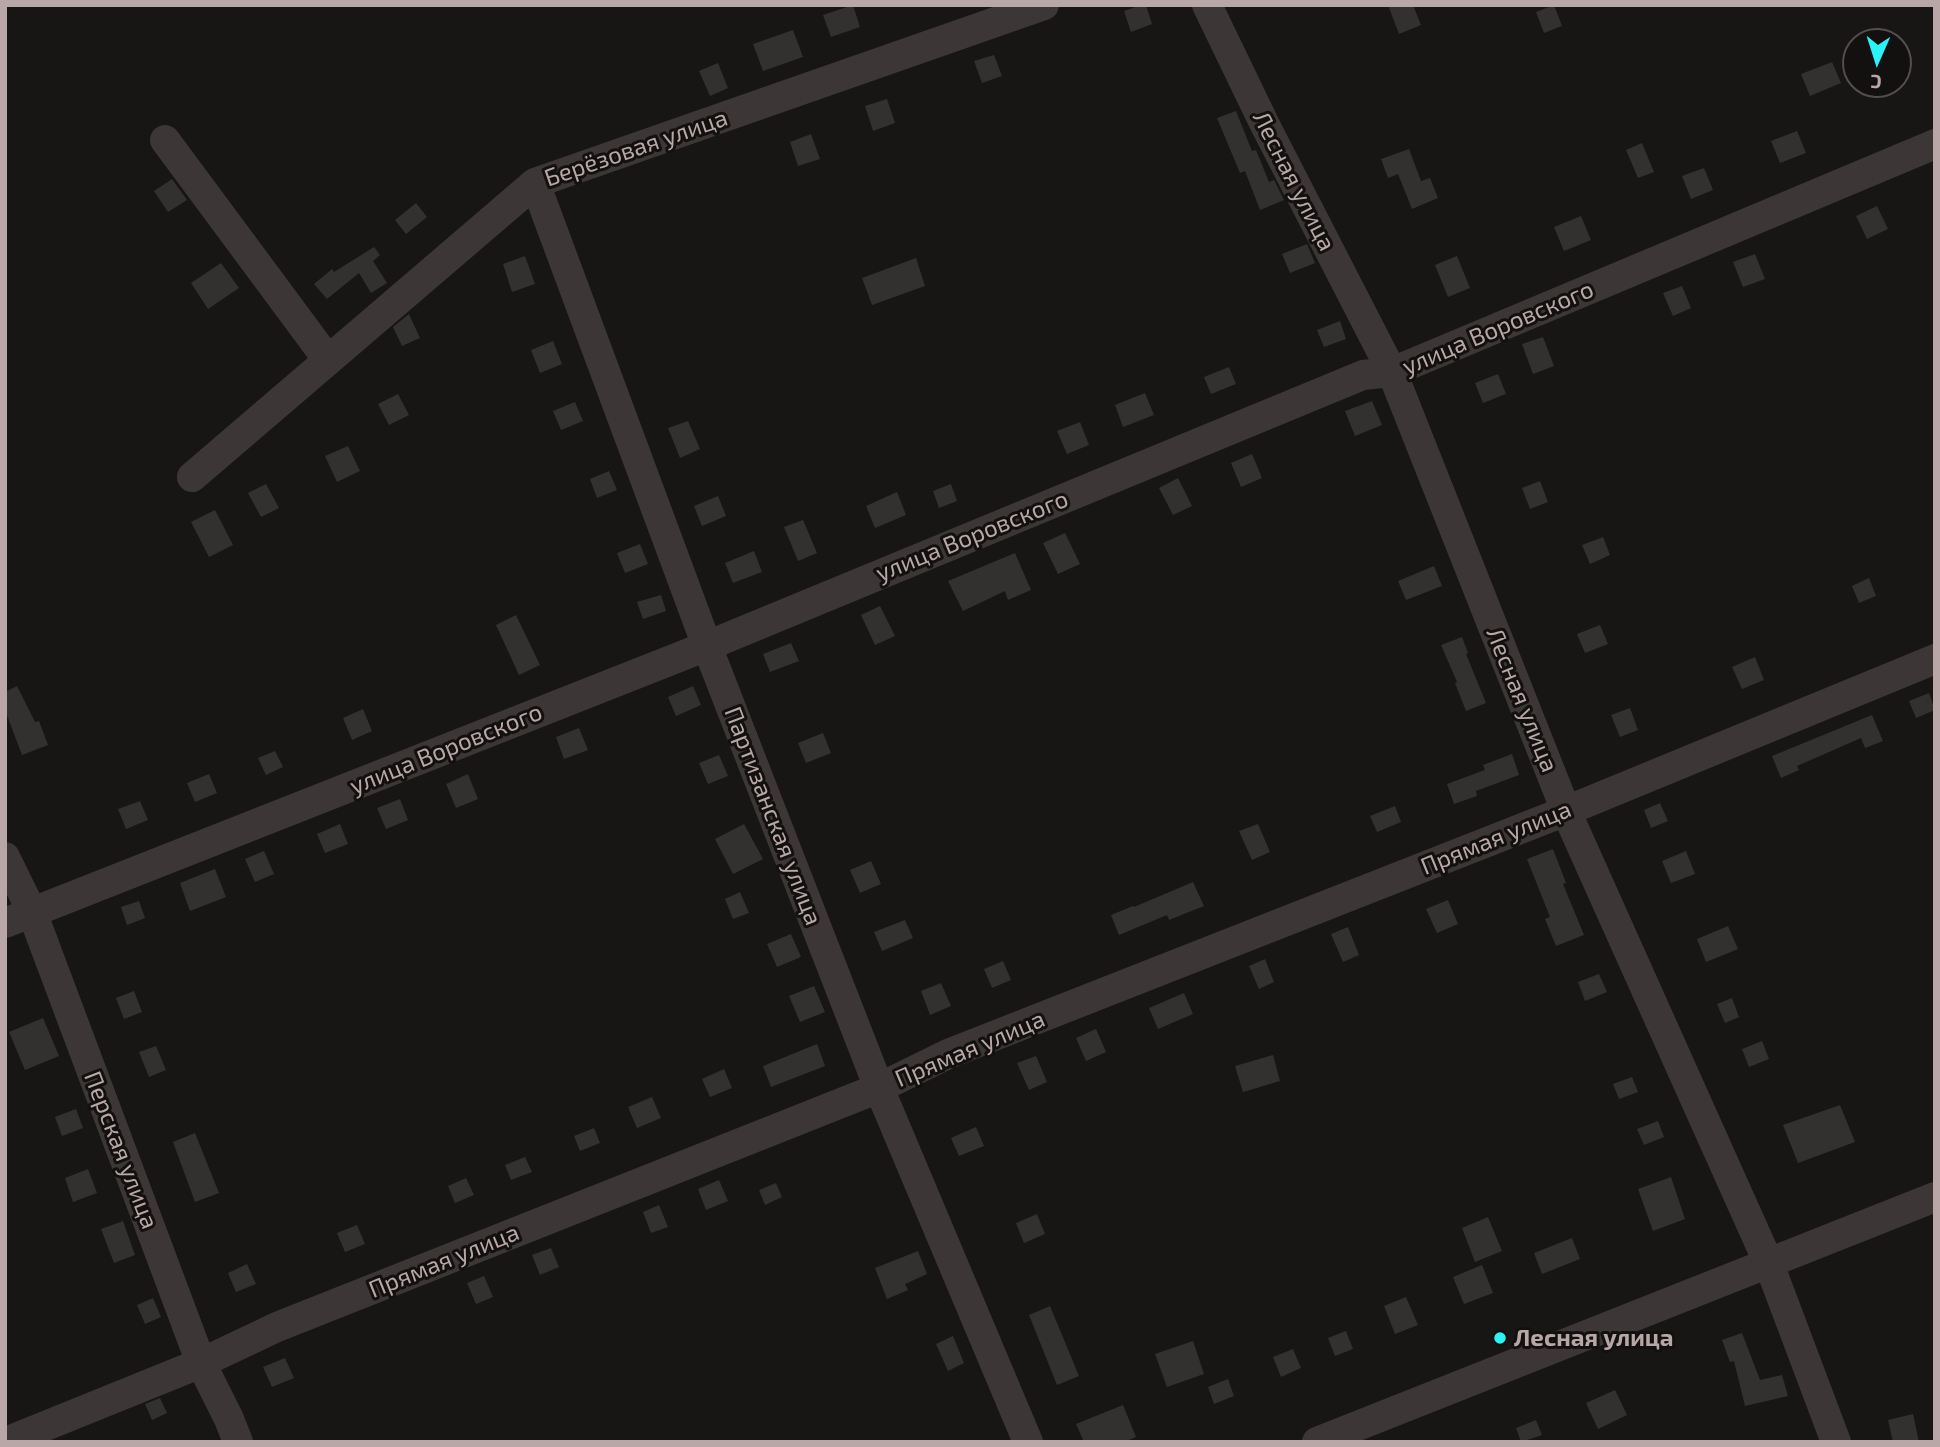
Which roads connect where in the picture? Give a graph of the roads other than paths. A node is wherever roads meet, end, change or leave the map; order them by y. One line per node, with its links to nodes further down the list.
1 (1044, 5): 5 (street, Берёзовая улица)
2 (1207, 5): 7 (street, Лесная улица)
3 (165, 140): 6 (street)
4 (1935, 144): 7 (street, улица Воровского)
5 (535, 184): 6 (street, Берёзовая улица); 9 (street, Партизанская улица)
6 (328, 360): 8 (street, Берёзовая улица)
7 (1392, 372): 9 (street, улица Воровского); 11 (street, Лесная улица)
8 (192, 477)
9 (707, 646): 13 (street, улица Воровского); 14 (street, Партизанская улица)
10 (1935, 659): 11 (street, Прямая улица)
11 (1566, 811): 14 (street, Прямая улица); 16 (street, Лесная улица)
12 (5, 857): 13 (street, Перская улица)
13 (19, 917): 17 (street, Перская улица)
14 (879, 1088): 17 (street, Прямая улица); 20 (street, Партизанская улица)
15 (1935, 1197): 16 (street)
16 (1769, 1264): 21 (street); 22 (street, Лесная улица)
17 (201, 1363): 18 (street, Прямая улица); 19 (street, Перская улица)
18 (6, 1442)
19 (238, 1442)
20 (1028, 1442)
21 (1317, 1442)
22 (1836, 1442)

